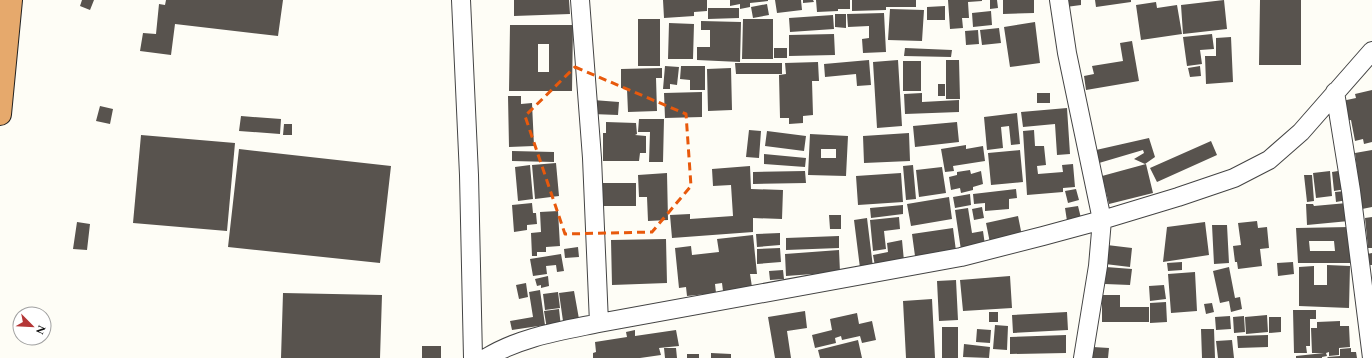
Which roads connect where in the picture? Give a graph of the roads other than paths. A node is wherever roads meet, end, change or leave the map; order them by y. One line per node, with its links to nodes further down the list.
1 (11, 0): 7 (highway)
2 (461, 0): 10 (street)
3 (580, 0): 9 (street)
4 (1059, 0): 8 (street)
5 (1372, 51): 6 (street)
6 (1335, 92): 8 (street); 13 (street)
7 (0, 114)
8 (1102, 220): 9 (street); 12 (street)
9 (599, 323): 11 (street)
10 (474, 358)
11 (486, 358)
12 (1083, 358)
13 (1372, 358)

